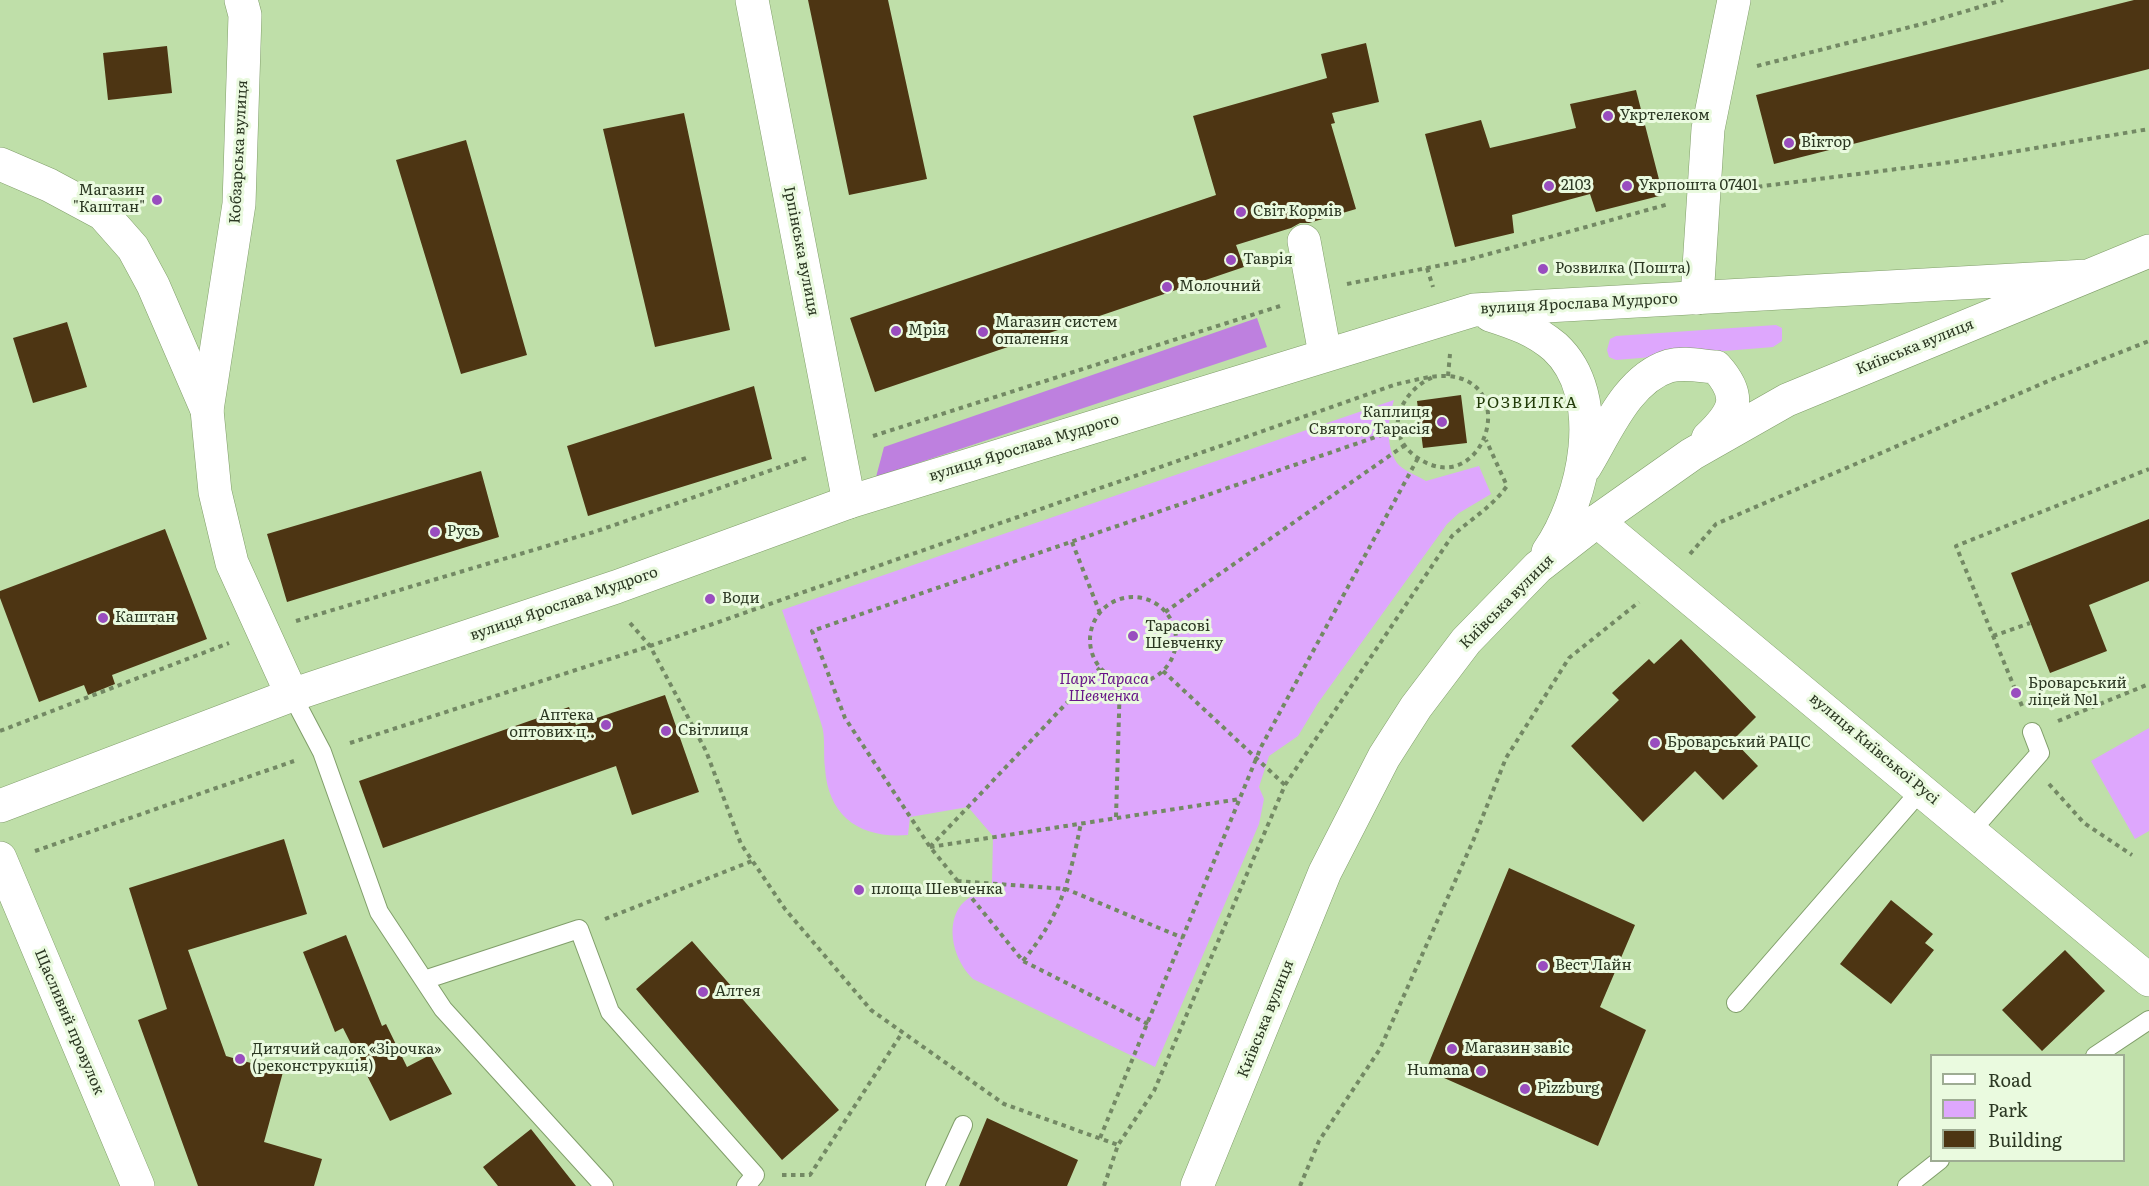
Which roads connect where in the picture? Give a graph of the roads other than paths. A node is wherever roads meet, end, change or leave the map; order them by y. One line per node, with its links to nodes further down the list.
1 (241, 0): 11 (main road, Кобзарська вулиця)
2 (752, 0): 14 (main road, Ірпінська вулиця)
3 (1734, 0): 8 (main road)
4 (0, 164): 11 (main road)
5 (1304, 241): 10 (main road)
6 (2149, 251): 7 (main road, Київська вулиця)
7 (2087, 276): 8 (main road, вулиця Ярослава Мудрого); 12 (main road, Київська вулиця)
8 (1697, 298): 9 (main road, вулиця Ярослава Мудрого)
9 (1474, 310): 10 (main road, вулиця Ярослава Мудрого); 13 (main road)
10 (1325, 354): 14 (main road, вулиця Ярослава Мудрого)
11 (207, 410): 17 (main road)
12 (1692, 454): 13 (main road); 15 (main road, Київська вулиця)
13 (1582, 472): 16 (main road)
14 (849, 502): 17 (main road, вулиця Ярослава Мудрого)
15 (1597, 521): 16 (main road, Київська вулиця); 19 (main road, вулиця Київської Русі)
16 (1538, 567): 34 (main road, Київська вулиця)
17 (292, 695): 20 (main road, вулиця Ярослава Мудрого); 23 (lane)
18 (2032, 732): 21 (lane)
19 (1922, 789): 21 (main road, вулиця Київської Русі); 25 (lane)
20 (0, 806)
21 (1972, 830): 24 (main road, вулиця Київської Русі)
22 (1, 860): 31 (main road, Щасливий провулок)
23 (424, 980): 30 (lane); 32 (lane)
24 (2149, 980)
25 (1736, 1003)
26 (2149, 1020): 27 (lane)
27 (2098, 1054)
28 (963, 1125): 33 (lane)
29 (1939, 1162): 35 (lane)
30 (751, 1181)
31 (138, 1186)
32 (604, 1186)
33 (935, 1186)
34 (1197, 1186)
35 (1907, 1186)

